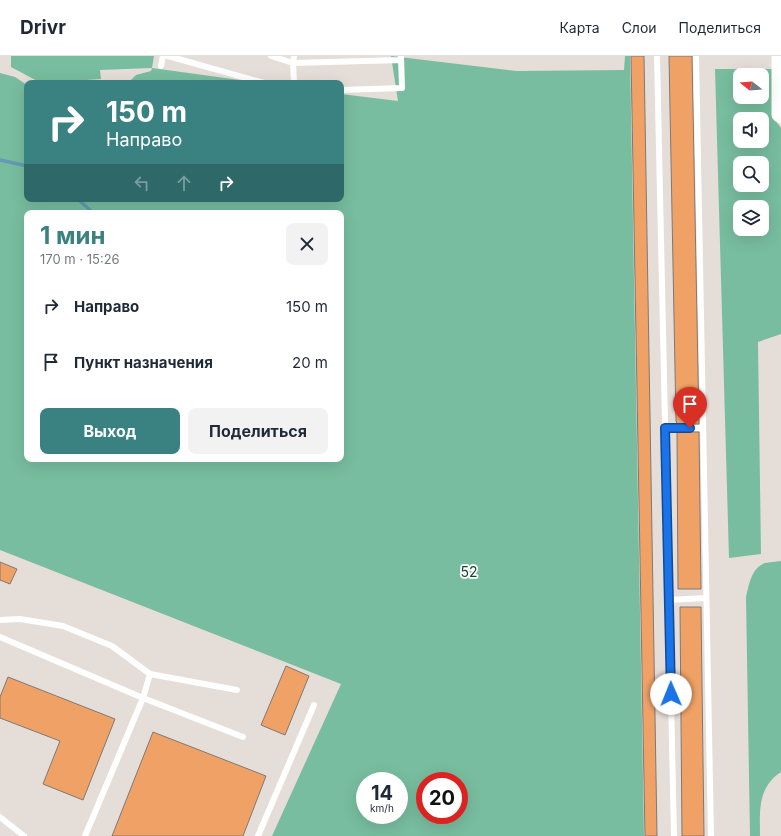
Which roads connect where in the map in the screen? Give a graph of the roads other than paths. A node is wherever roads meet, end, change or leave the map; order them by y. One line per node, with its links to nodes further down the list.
1 (163, 56): 10 (lane)
2 (168, 56): 12 (lane)
3 (272, 56): 9 (lane)
4 (294, 56): 9 (lane)
5 (657, 56): 16 (lane)
6 (696, 56): 17 (lane)
7 (778, 56): 11 (street)
8 (401, 58): 9 (lane); 14 (lane)
9 (293, 63): 13 (lane)
10 (161, 66)
11 (780, 78): 15 (street)
12 (253, 80)
13 (294, 80)
14 (344, 90)
15 (781, 117)
16 (665, 428): 17 (lane); 19 (lane)
17 (703, 428): 18 (lane)
18 (706, 598): 19 (lane); 32 (lane)
19 (668, 600): 31 (lane)
20 (0, 620): 22 (lane)
21 (0, 637): 24 (lane)
22 (150, 674): 23 (lane); 24 (lane)
23 (237, 690)
24 (142, 698): 26 (lane); 29 (lane)
25 (314, 705): 30 (lane)
26 (243, 737)
27 (0, 817): 28 (lane)
28 (24, 836)
29 (85, 836)
30 (258, 836)
31 (674, 836)
32 (711, 836)

